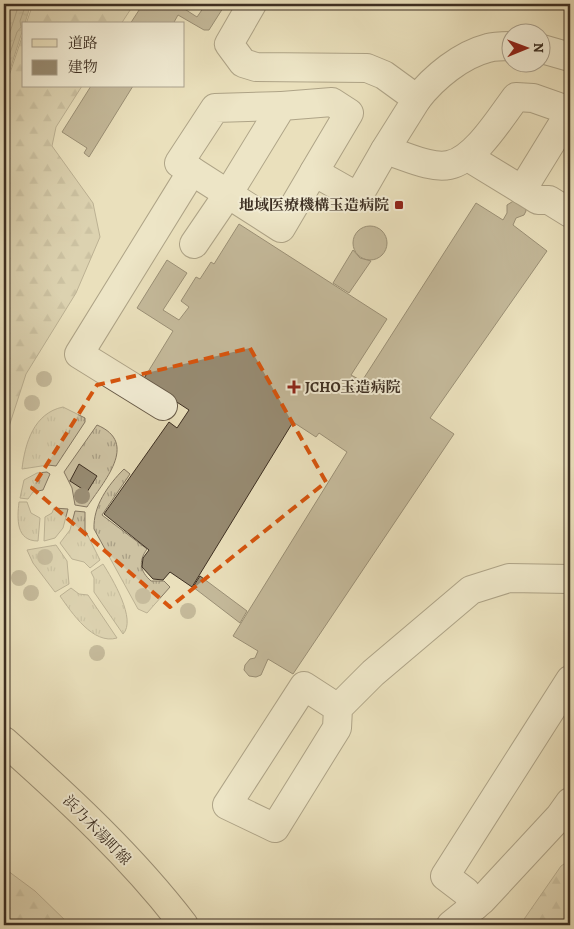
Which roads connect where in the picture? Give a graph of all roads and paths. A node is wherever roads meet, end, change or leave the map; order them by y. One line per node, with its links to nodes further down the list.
1 (252, 4): 5 (street)
2 (502, 47): 5 (street)
3 (552, 52): 4 (street)
4 (570, 57)
5 (417, 99): 8 (street)
6 (282, 106): 10 (street); 11 (street); 13 (street)
7 (570, 112): 9 (street); 12 (street)
8 (385, 150): 9 (street); 11 (street)
9 (468, 157): 12 (street)
10 (192, 171): 13 (street); 16 (street)
11 (314, 172): 13 (street)
12 (522, 190): 14 (street)
13 (228, 194): 15 (street)
14 (570, 213)
15 (194, 244)
16 (163, 406)
17 (570, 579): 19 (street)
18 (570, 680): 22 (street)
19 (338, 708): 19 (street)
20 (4, 741): 23 (main road, 浜乃木湯町線)
21 (570, 802): 22 (street)
22 (476, 906): 24 (street)
23 (184, 925)
24 (451, 925)

